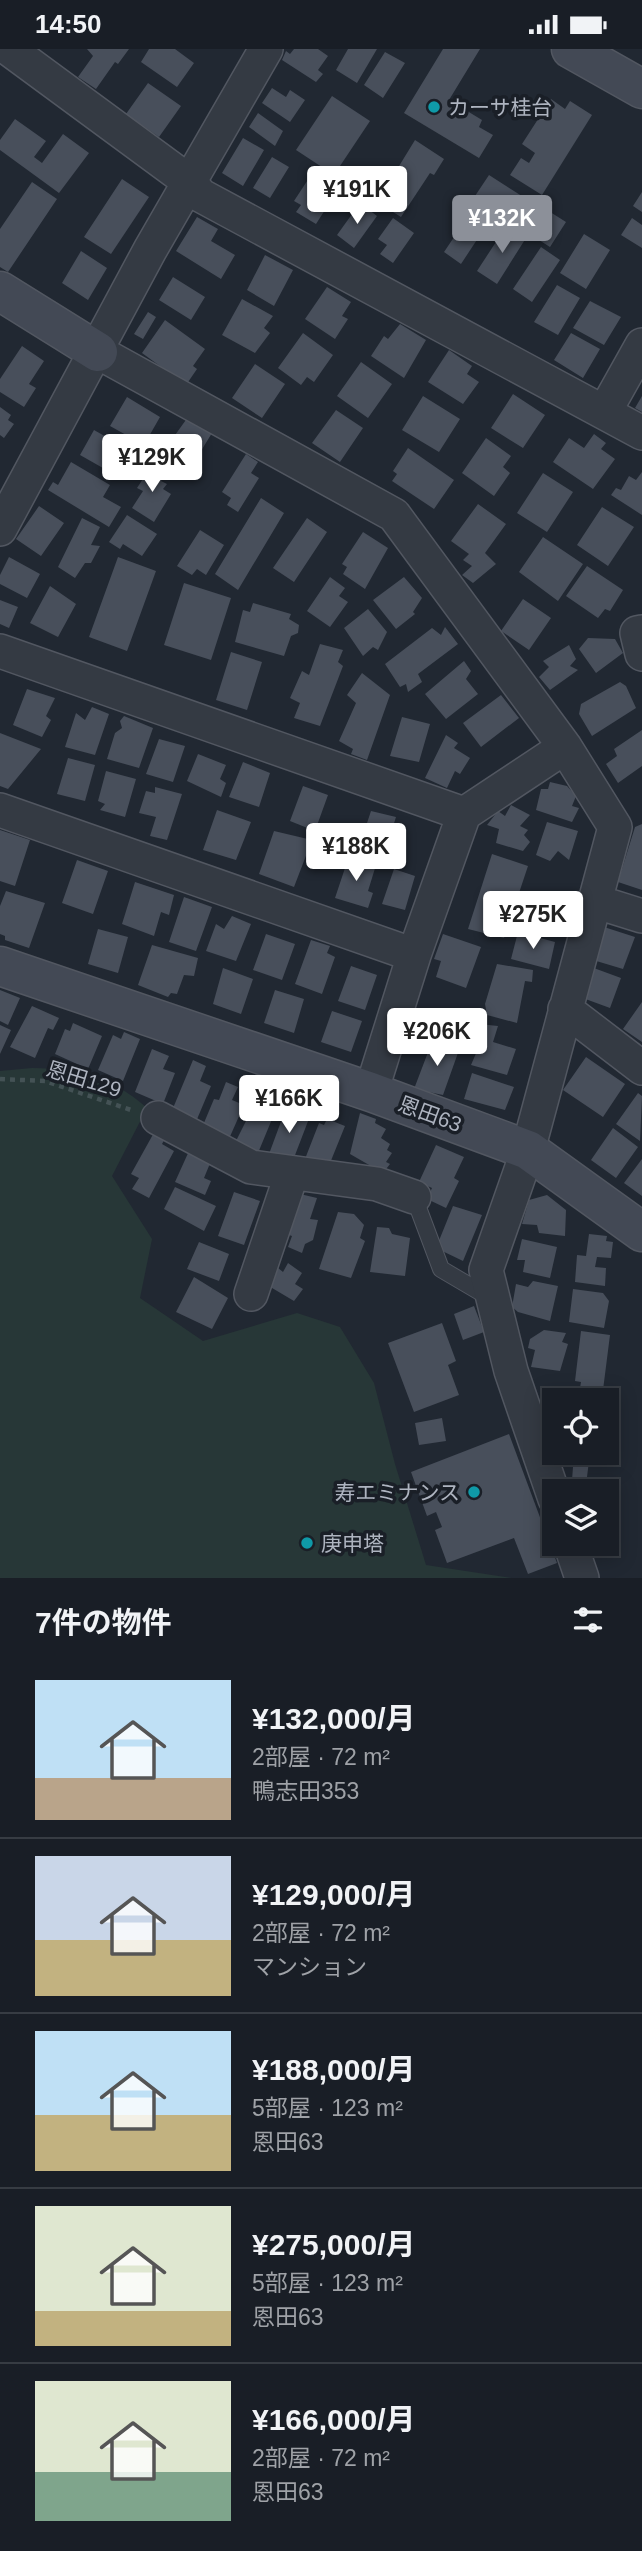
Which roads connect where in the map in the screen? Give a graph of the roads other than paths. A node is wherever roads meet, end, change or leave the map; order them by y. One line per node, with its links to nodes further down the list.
1 (9, 49): 5 (street)
2 (266, 49): 5 (street)
3 (571, 49): 4 (street)
4 (642, 89)
5 (191, 183): 8 (street); 9 (street)
6 (0, 291): 8 (street)
7 (642, 345): 9 (street)
8 (98, 352): 11 (street); 15 (street)
9 (605, 411): 10 (street)
10 (642, 433)
11 (0, 529)
12 (642, 632): 14 (street)
13 (0, 651): 17 (street)
14 (642, 654)
15 (565, 747): 17 (street); 18 (street)
16 (0, 810): 20 (street)
17 (464, 814): 20 (street)
18 (594, 901): 19 (street); 22 (street)
19 (642, 916)
20 (414, 955): 24 (street)
21 (0, 966): 24 (street, 恩田63 / 恩田63)
22 (565, 1009): 23 (street); 26 (street)
23 (642, 1068)
24 (371, 1092): 26 (street, 恩田63 / 恩田63)
25 (158, 1118): 27 (street)
26 (528, 1150): 29 (street, 恩田63 / 恩田63); 31 (street)
27 (292, 1173): 28 (street); 30 (street)
28 (414, 1196): 31 (lane)
29 (642, 1232)
30 (251, 1294)
31 (494, 1300): 32 (street)
32 (548, 1479)
33 (574, 1556): 34 (street)
34 (582, 1578)

